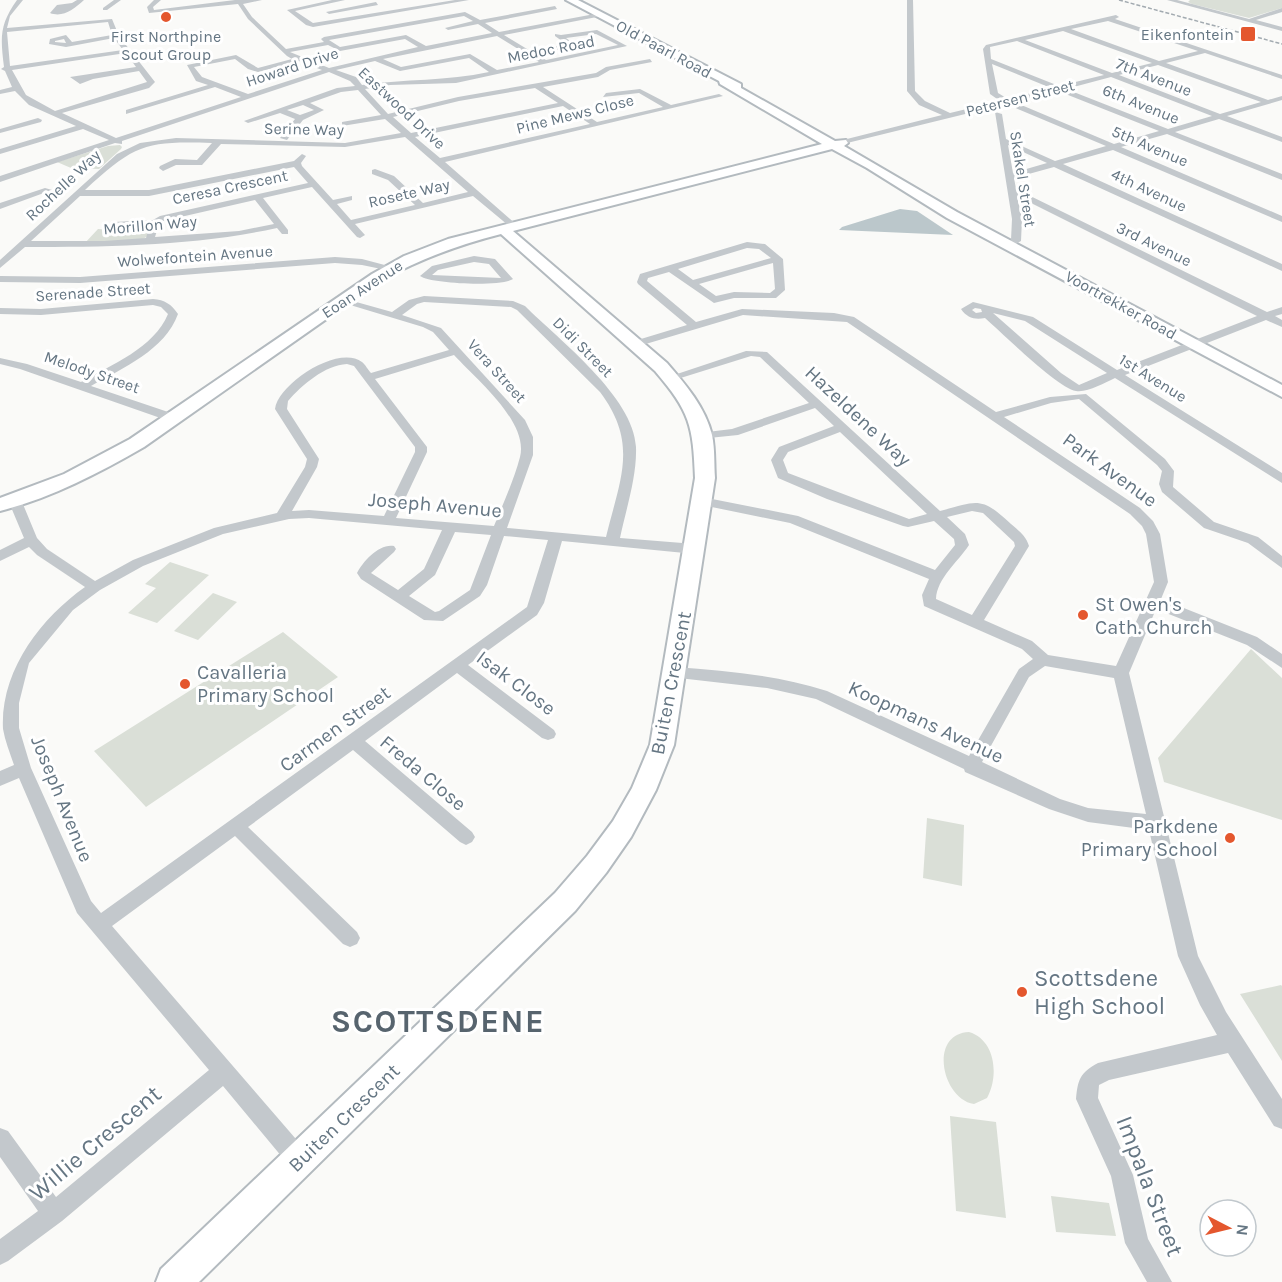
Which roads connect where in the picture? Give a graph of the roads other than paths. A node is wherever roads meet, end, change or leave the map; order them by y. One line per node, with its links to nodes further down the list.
1 (20, 0): 19 (street)
2 (81, 0): 15 (street)
3 (118, 0): 17 (street)
4 (158, 0): 12 (street)
5 (259, 0): 12 (street)
6 (342, 0): 25 (street)
7 (466, 0): 25 (street)
8 (542, 0): 24 (street)
9 (572, 0): 22 (street, Old Paarl Road)
10 (910, 0): 84 (street)
11 (1170, 0): 13 (street)
12 (239, 1): 42 (street, Eastwood Drive)
13 (1185, 1): 26 (street)
14 (376, 4): 21 (street)
15 (74, 5)
16 (505, 7): 24 (street)
17 (105, 9)
18 (1281, 11): 26 (street)
19 (10, 12): 20 (street); 32 (street)
20 (0, 13)
21 (318, 14)
22 (600, 15): 28 (street, Howard Drive); 103 (street, Old Paarl Road)
23 (309, 16): 25 (street)
24 (519, 16): 27 (street)
25 (300, 17)
26 (1251, 20): 31 (street)
27 (481, 22): 29 (street); 33 (street); 39 (street)
28 (544, 27): 33 (street, Howard Drive); 35 (street)
29 (448, 28)
30 (1064, 29): 36 (street); 43 (street); 52 (street)
31 (1282, 29)
32 (1, 31): 34 (street); 55 (street)
33 (500, 34): 40 (street, Howard Drive); 45 (street)
34 (116, 36): 38 (street); 41 (street)
35 (561, 37): 45 (street); 51 (street, Medoc Road)
36 (1017, 39): 48 (street); 59 (street, 7th Avenue)
37 (381, 41): 39 (street); 40 (street); 44 (street)
38 (69, 43)
39 (330, 44): 42 (street)
40 (426, 48): 44 (street, Howard Drive)
41 (127, 51): 55 (street); 56 (street)
42 (285, 51): 47 (street, Eastwood Drive)
43 (1206, 51): 52 (street, Petersen Street); 62 (street)
44 (402, 52): 46 (street, Howard Drive)
45 (532, 54): 51 (street)
46 (375, 58): 50 (street); 57 (street, Howard Drive)
47 (299, 59): 57 (street, Eastwood Drive); 63 (street)
48 (988, 60): 66 (street, 6th Avenue); 73 (street)
49 (650, 61): 54 (street)
50 (435, 62): 53 (street); 58 (street)
51 (546, 63): 58 (street, Medoc Road)
52 (1160, 63): 59 (street, Petersen Street); 75 (street)
53 (452, 66)
54 (617, 67): 61 (street); 65 (street)
55 (5, 69): 67 (street)
56 (140, 69): 60 (street); 81 (street)
57 (332, 69): 64 (street, Eastwood Drive); 71 (street, Howard Drive)
58 (496, 73): 64 (street, Medoc Road)
59 (1111, 75): 66 (street, Petersen Street); 85 (street, 7th Avenue)
60 (91, 76)
61 (633, 76)
62 (1282, 77)
63 (214, 85): 71 (street); 80 (street)
64 (361, 87): 74 (street, Medoc Road); 83 (street, Eastwood Drive)
65 (538, 87): 76 (street); 83 (street)
66 (1060, 88): 73 (street, Petersen Street); 93 (street, 6th Avenue)
67 (15, 89): 68 (street); 81 (street, Rochelle Way)
68 (0, 92)
69 (606, 95): 77 (street)
70 (719, 96): 77 (street, Pine Mews Close)
71 (248, 97): 99 (street, Howard Drive)
72 (1282, 99): 75 (street)
73 (1006, 101): 84 (street, Petersen Street); 104 (street, 5th Avenue)
74 (303, 102): 79 (street, Medoc Road); 86 (street)
75 (1269, 102): 78 (street); 85 (street)
76 (563, 104): 89 (street); 95 (street, Serine Way)
77 (669, 107): 89 (street, Pine Mews Close)
78 (1282, 107)
79 (280, 110): 86 (street); 88 (street, Medoc Road)
80 (129, 112)
81 (55, 113): 91 (street, Rochelle Way)
82 (998, 114): 97 (street, Skakel Street)
83 (386, 116): 90 (street); 95 (street, Eastwood Drive)
84 (949, 116): 103 (street, Petersen Street)
85 (1220, 116): 93 (street); 98 (street, 7th Avenue)
86 (300, 117): 96 (street)
87 (38, 120): 92 (street)
88 (248, 121)
89 (594, 123): 107 (street, Pine Mews Close)
90 (345, 124)
91 (83, 126): 99 (street, Rochelle Way); 106 (street)
92 (0, 131)
93 (1168, 131): 104 (street); 113 (street, 6th Avenue)
94 (206, 132): 100 (street)
95 (408, 135): 102 (street, Serine Way); 107 (street, Eastwood Drive)
96 (284, 138)
97 (1003, 140): 110 (street, 4th Avenue); 112 (street, Skakel Street)
98 (1282, 140)
99 (116, 141): 105 (street, Rochelle Way); 114 (street, Howard Drive)
100 (198, 141): 101 (street, Serine Way); 105 (street, Serine Way)
101 (219, 141): 102 (street, Serine Way); 108 (street)
102 (312, 144): 109 (street)
103 (838, 144): 129 (street, Eoan Avenue); 133 (street, Voortrekker Road)
104 (1114, 147): 110 (street); 125 (street, 5th Avenue)
105 (135, 149): 118 (street, Rochelle Way)
106 (0, 152)
107 (439, 161): 119 (street, Eastwood Drive)
108 (199, 162)
109 (297, 163): 115 (street); 118 (street)
110 (1056, 164): 112 (street); 138 (street, 4th Avenue)
111 (375, 172): 124 (street)
112 (1009, 177): 117 (street, Skakel Street)
113 (1282, 177)
114 (0, 179)
115 (314, 184): 120 (street, Ceresa Crescent); 122 (street)
116 (48, 190): 123 (street)
117 (1012, 190): 133 (street, Skakel Street); 147 (street, 3rd Avenue)
118 (77, 193): 132 (street, Rochelle Way)
119 (475, 193): 124 (street, Rosete Way); 129 (street, Eastwood Drive)
120 (257, 197): 126 (street, Ceresa Crescent); 131 (street, Morillon Way)
121 (349, 198): 122 (street)
122 (330, 203): 127 (street)
123 (0, 206)
124 (422, 206): 127 (street, Rosete Way)
125 (1282, 219)
126 (155, 223): 128 (street, Ceresa Crescent); 131 (street, Ceresa Crescent)
127 (349, 223): 130 (street)
128 (114, 225)
129 (509, 228): 136 (street, Eoan Avenue); 150 (street, Buiten Crescent)
130 (360, 236)
131 (150, 240): 132 (street, Morillon Way)
132 (22, 244): 135 (street, Rochelle Way)
133 (1009, 244): 151 (street, Voortrekker Road)
134 (778, 259): 137 (street); 141 (street); 141 (street)
135 (0, 265)
136 (391, 268): 139 (street, Wolwefontein Avenue); 143 (street, Eoan Avenue)
137 (670, 268): 141 (street); 149 (street)
138 (1282, 268)
139 (0, 279)
140 (473, 280): 140 (street); 142 (street)
141 (692, 284)
142 (464, 300): 146 (street, Didi Street); 175 (street, Didi Street)
143 (342, 301): 146 (street, Vera Street); 162 (street, Eoan Avenue)
144 (1282, 310): 147 (street)
145 (0, 311): 157 (street, Serenade Street)
146 (394, 315): 152 (street, Vera Street)
147 (1265, 316): 148 (street, 3rd Avenue); 151 (street)
148 (1282, 324)
149 (693, 325): 150 (street, Park Avenue); 161 (street, Park Avenue)
150 (635, 344): 156 (street, Buiten Crescent)
151 (1194, 345): 154 (street); 159 (street, Voortrekker Road)
152 (457, 351): 155 (street); 172 (street, Vera Street)
153 (0, 361): 157 (street, Melody Street)
154 (1118, 375): 158 (street); 158 (street, 1st Avenue); 165 (street, 1st Avenue)
155 (370, 377): 169 (street); 170 (street)
156 (671, 378): 160 (street, Hazeldene Way); 164 (street, Buiten Crescent)
157 (82, 386): 162 (street, Melody Street)
158 (1077, 392): 161 (street); 179 (street)
159 (1282, 392)
160 (816, 404): 163 (street, Hazeldene Way); 164 (street)
161 (994, 416): 183 (street, Park Avenue)
162 (173, 418): 167 (street, Eoan Avenue)
163 (842, 428): 168 (street, Hazeldene Way); 168 (street)
164 (703, 436): 166 (street, Buiten Crescent)
165 (1282, 479)
166 (702, 501): 177 (street, Buiten Crescent); 180 (street)
167 (8, 503): 174 (street)
168 (937, 516): 180 (street, Hazeldene Way); 184 (street)
169 (282, 517): 170 (street, Joseph Avenue); 181 (street, Joseph Avenue)
170 (388, 521): 171 (street, Joseph Avenue)
171 (450, 527): 172 (street, Joseph Avenue); 182 (street)
172 (500, 531): 173 (street, Joseph Avenue); 182 (street, Vera Street)
173 (556, 537): 175 (street, Joseph Avenue); 187 (street, Carmen Street)
174 (31, 540): 178 (street); 181 (street)
175 (612, 542): 177 (street, Joseph Avenue)
176 (390, 549): 182 (street, Vera Street)
177 (695, 549): 188 (street, Buiten Crescent)
178 (0, 556)
179 (1282, 563)
180 (938, 577): 184 (street, Hazeldene Way)
181 (95, 587): 193 (street, Joseph Avenue)
182 (398, 597)
183 (1153, 602): 186 (street); 189 (street, Park Avenue)
184 (975, 623): 185 (street)
185 (1044, 660): 189 (street); 192 (street)
186 (1282, 662)
187 (458, 666): 190 (street, Isak Close); 191 (street, Carmen Street)
188 (675, 672): 192 (street, Koopmans Avenue); 204 (street, Buiten Crescent)
189 (1121, 673): 195 (street)
190 (548, 734)
191 (353, 741): 196 (street, Carmen Street); 197 (street, Freda Close)
192 (971, 767): 195 (street, Koopmans Avenue)
193 (23, 768): 194 (street); 198 (street, Joseph Avenue)
194 (0, 779)
195 (1156, 823): 200 (street)
196 (236, 826): 198 (street, Carmen Street); 199 (street)
197 (466, 837)
198 (98, 926): 201 (street, Joseph Avenue)
199 (350, 938)
200 (1234, 1042): 202 (street); 208 (street, Impala Street)
201 (223, 1072): 204 (street, Joseph Avenue); 205 (street, Willie Crescent)
202 (1282, 1118)
203 (0, 1139): 205 (street)
204 (300, 1161): 207 (street, Buiten Crescent)
205 (54, 1213): 206 (street, Willie Crescent)
206 (0, 1253)
207 (174, 1282)
208 (1160, 1282)

